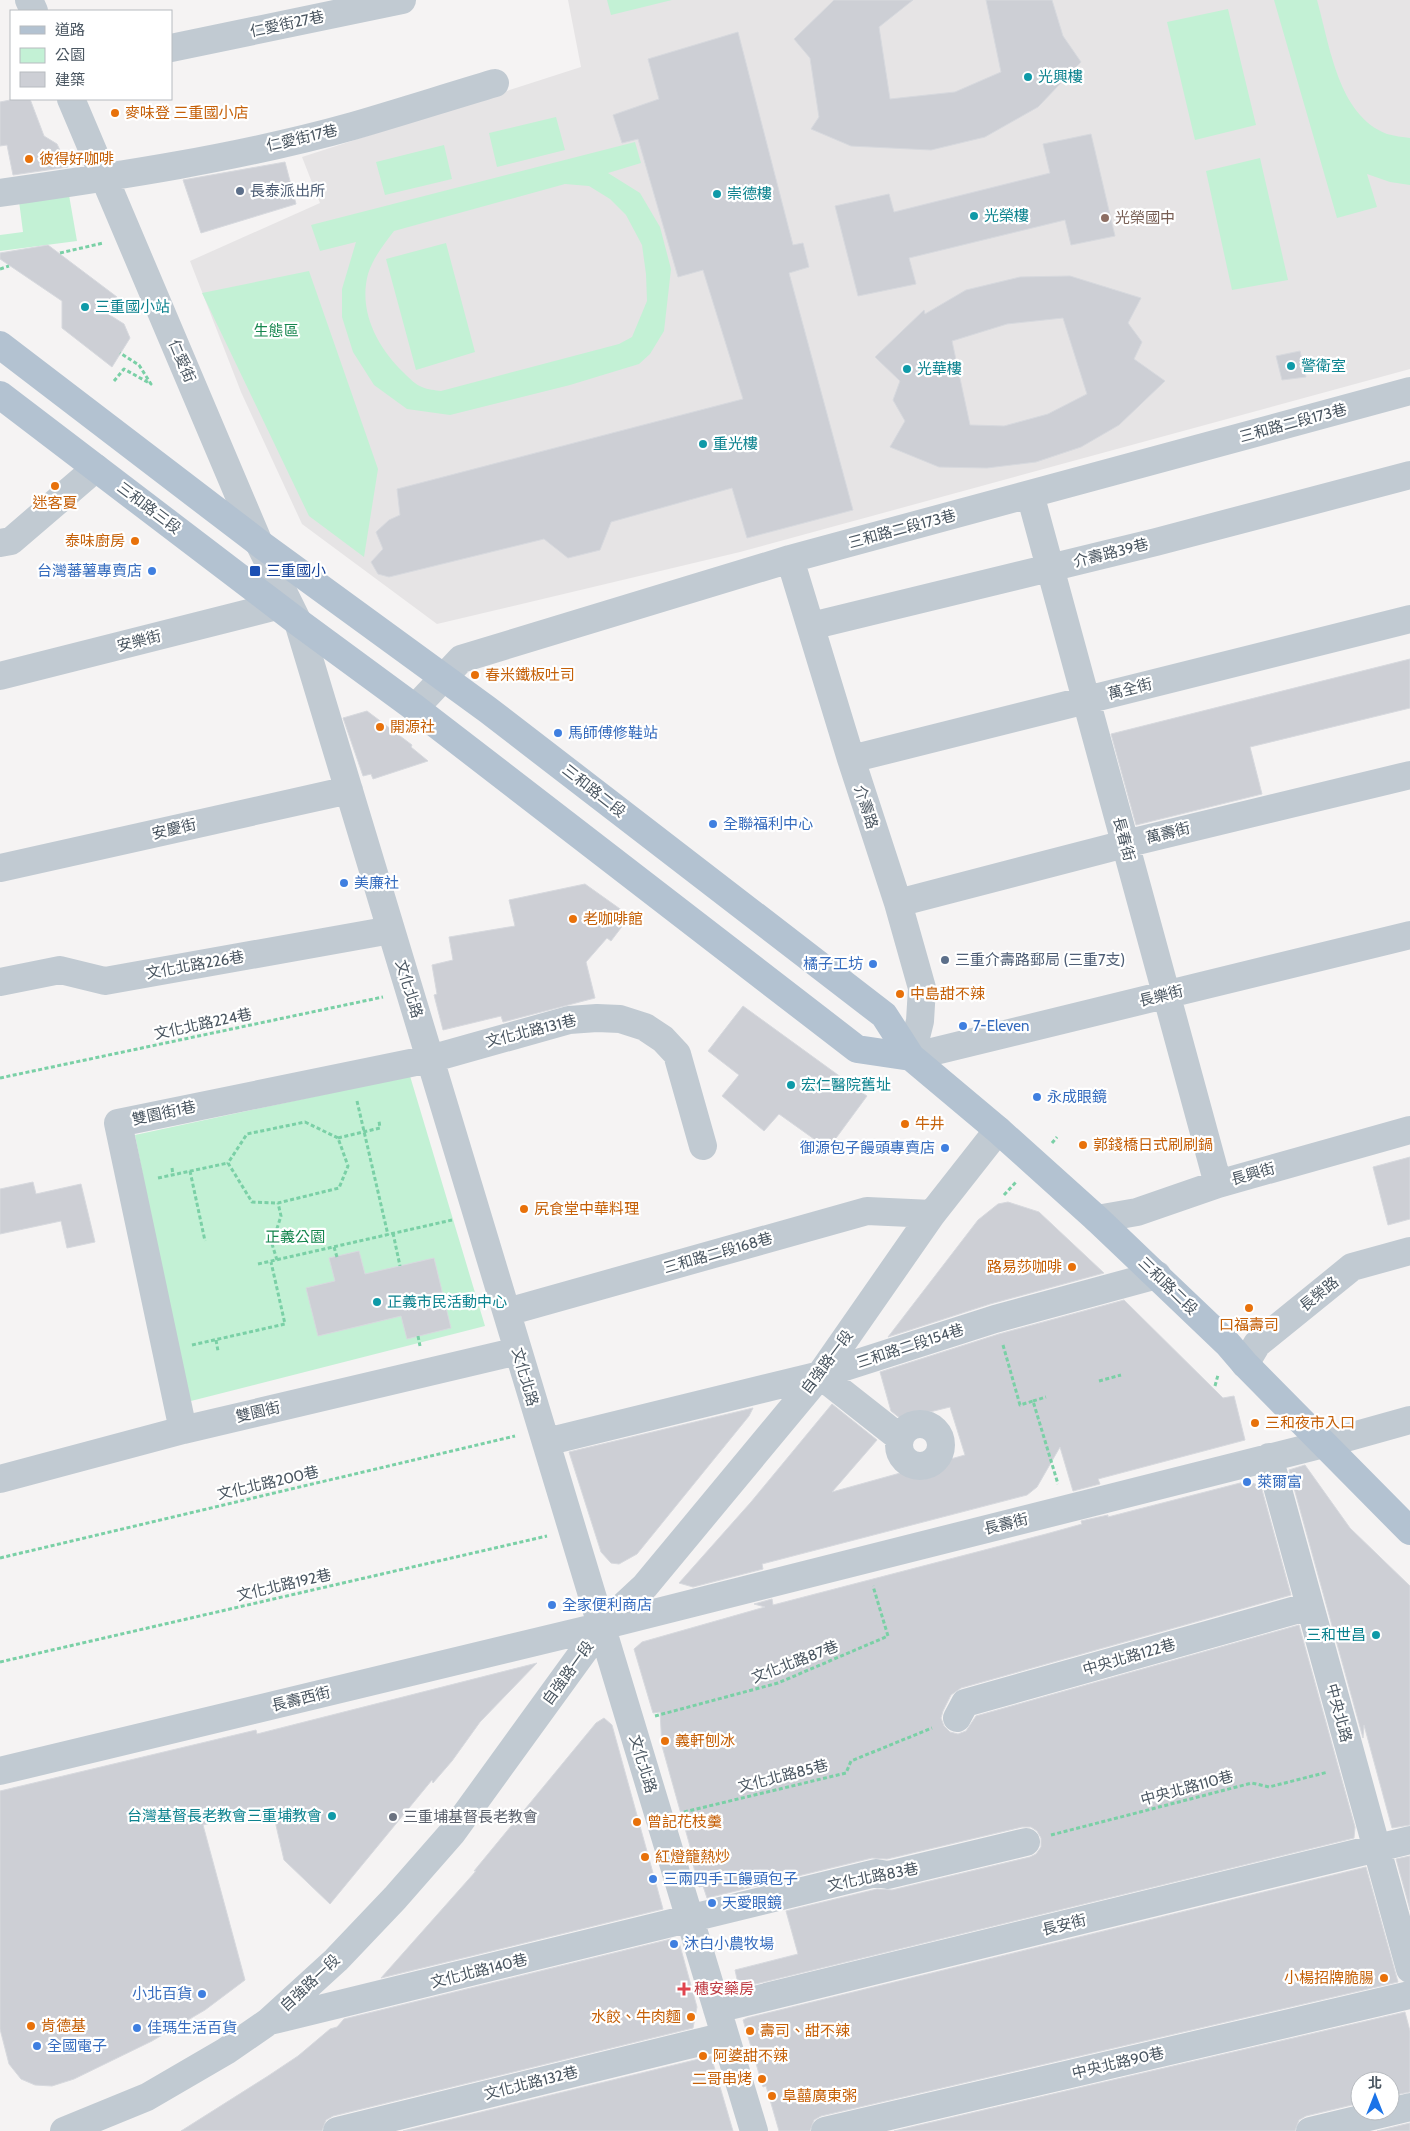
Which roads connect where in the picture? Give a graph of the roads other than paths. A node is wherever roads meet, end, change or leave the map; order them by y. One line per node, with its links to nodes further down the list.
1 (402, 0): 2 (street, 仁愛街27巷)
2 (172, 48)
3 (495, 83): 5 (street, 仁愛街17巷)
4 (71, 100): 5 (street, 仁愛街)
5 (106, 178): 6 (street, 仁愛街17巷); 14 (street, 仁愛街)
6 (0, 193)
7 (0, 345): 14 (main road)
8 (1410, 392): 12 (street, 三和路二段173巷)
9 (0, 394): 10 (main road, 三和路三段)
10 (96, 468): 13 (street); 17 (main road, 三和路三段)
11 (1410, 475): 16 (street, 介壽路39巷)
12 (1030, 494): 15 (street, 三和路二段173巷); 16 (street, 長春街)
13 (0, 543)
14 (259, 543): 17 (street, 仁愛街); 21 (main road, 三和路二段)
15 (790, 559): 19 (street, 介壽路); 21 (street, 三和路二段173巷)
16 (1050, 568): 19 (street, 介壽路39巷); 22 (street, 長春街)
17 (288, 614): 20 (street, 安樂街); 23 (main road); 26 (street, 文化北路)
18 (1410, 619): 22 (street, 萬全街)
19 (811, 626): 24 (street, 介壽路)
20 (0, 676)
21 (443, 678): 23 (street, 三和路二段173巷); 34 (main road, 三和路二段)
22 (1086, 700): 24 (street, 萬全街); 27 (street, 長春街)
23 (415, 708): 34 (main road)
24 (850, 759): 29 (street, 介壽路)
25 (1410, 775): 27 (street, 萬壽街)
26 (349, 790): 28 (street, 安慶街); 30 (street, 文化北路)
27 (1125, 844): 29 (street, 萬壽街); 33 (street, 長春街)
28 (0, 868)
29 (898, 903): 34 (street, 介壽路)
30 (391, 930): 32 (street, 文化北路226巷); 35 (street, 文化北路)
31 (1410, 935): 33 (street, 長樂街)
32 (0, 982)
33 (1167, 995): 34 (street, 長樂街); 39 (street, 長春街)
34 (912, 1057): 36 (main road, 三和路二段)
35 (430, 1059): 38 (street, 文化北路131巷); 44 (street, 文化北路); 49 (street, 雙園街1巷)
36 (998, 1130): 40 (street, 自強路一段); 41 (main road, 三和路二段)
37 (1410, 1130): 39 (street, 長興街)
38 (704, 1146)
39 (1218, 1184): 41 (street, 長興街)
40 (932, 1214): 44 (street, 三和路二段168巷); 47 (street, 自強路一段)
41 (1097, 1219): 43 (main road, 三和路二段)
42 (1410, 1251): 46 (street, 長榮路)
43 (1157, 1275): 46 (main road, 三和路二段); 47 (street, 三和路二段154巷)
44 (507, 1312): 45 (street, 文化北路)
45 (518, 1351): 49 (street, 雙園街); 50 (street, 文化北路)
46 (1245, 1364): 52 (main road, 三和路二段)
47 (820, 1375): 50 (street, 三和路二段154巷); 51 (street); 57 (street, 自強路一段)
48 (1410, 1420): 52 (street, 長壽街)
49 (183, 1430): 54 (street, 雙園街)
50 (544, 1436): 57 (street, 文化北路)
51 (900, 1438)
52 (1324, 1444): 53 (street, 長壽街); 55 (main road, 三和路二段)
53 (1268, 1457): 56 (street, 中央北路); 57 (street, 長壽街)
54 (0, 1479)
55 (1410, 1531)
56 (1310, 1606): 58 (street, 中央北路122巷); 62 (street, 中央北路)
57 (602, 1626): 59 (street, 長壽西街); 63 (street, 文化北路); 67 (street, 自強路一段)
58 (957, 1718)
59 (0, 1771)
60 (1410, 1840): 62 (street, 長安街)
61 (1026, 1842): 63 (street, 文化北路83巷)
62 (1377, 1848): 64 (street, 中央北路); 66 (street, 長安街)
63 (690, 1920): 66 (street, 文化北路); 67 (street, 文化北路140巷)
64 (1410, 1969)
65 (1410, 1995): 73 (street, 中央北路90巷)
66 (717, 2009): 68 (street, 文化北路)
67 (268, 2022): 70 (street, 自強路一段)
68 (725, 2036): 71 (street, 文化北路132巷); 72 (street, 文化北路)
69 (1410, 2107): 74 (street)
70 (64, 2131)
71 (338, 2131)
72 (754, 2131)
73 (825, 2131)
74 (1310, 2131)

